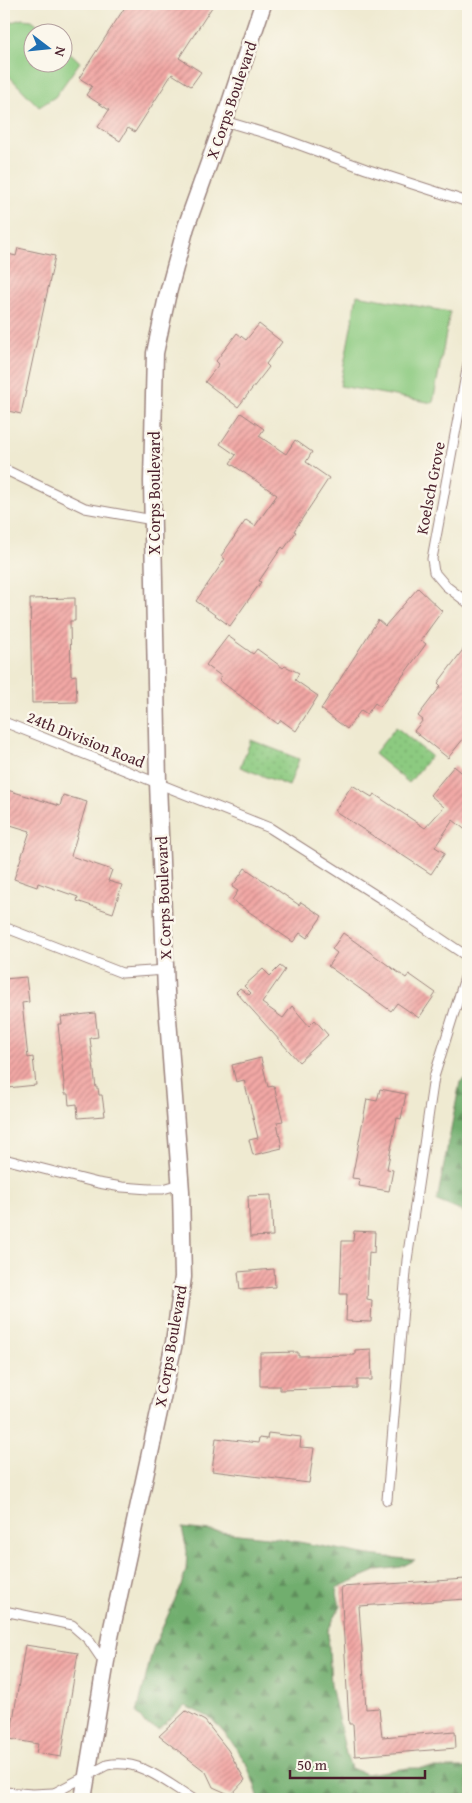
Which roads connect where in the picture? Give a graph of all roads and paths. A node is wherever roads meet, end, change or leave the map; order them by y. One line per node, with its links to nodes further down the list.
1 (263, 4): 2 (street, X Corps Boulevard)
2 (224, 121): 3 (lane); 6 (street, X Corps Boulevard)
3 (468, 202)
4 (468, 364): 7 (lane, Koelsch Grove)
5 (4, 469): 6 (lane)
6 (153, 520): 9 (street, X Corps Boulevard)
7 (468, 603)
8 (4, 722): 9 (lane, 24th Division Road)
9 (158, 782): 11 (lane, 24th Division Road); 13 (street, X Corps Boulevard)
10 (4, 927): 13 (lane)
11 (468, 957)
12 (468, 968): 16 (lane)
13 (166, 970): 15 (street, X Corps Boulevard)
14 (4, 1159): 15 (lane)
15 (181, 1184): 18 (street, X Corps Boulevard)
16 (388, 1500)
17 (4, 1611): 18 (lane)
18 (106, 1664): 19 (street, X Corps Boulevard)
19 (88, 1776): 21 (lane); 23 (street, X Corps Boulevard); 24 (lane)
20 (4, 1792): 21 (lane)
21 (55, 1793): 22 (lane)
22 (43, 1799)
23 (83, 1799)
24 (193, 1799)

